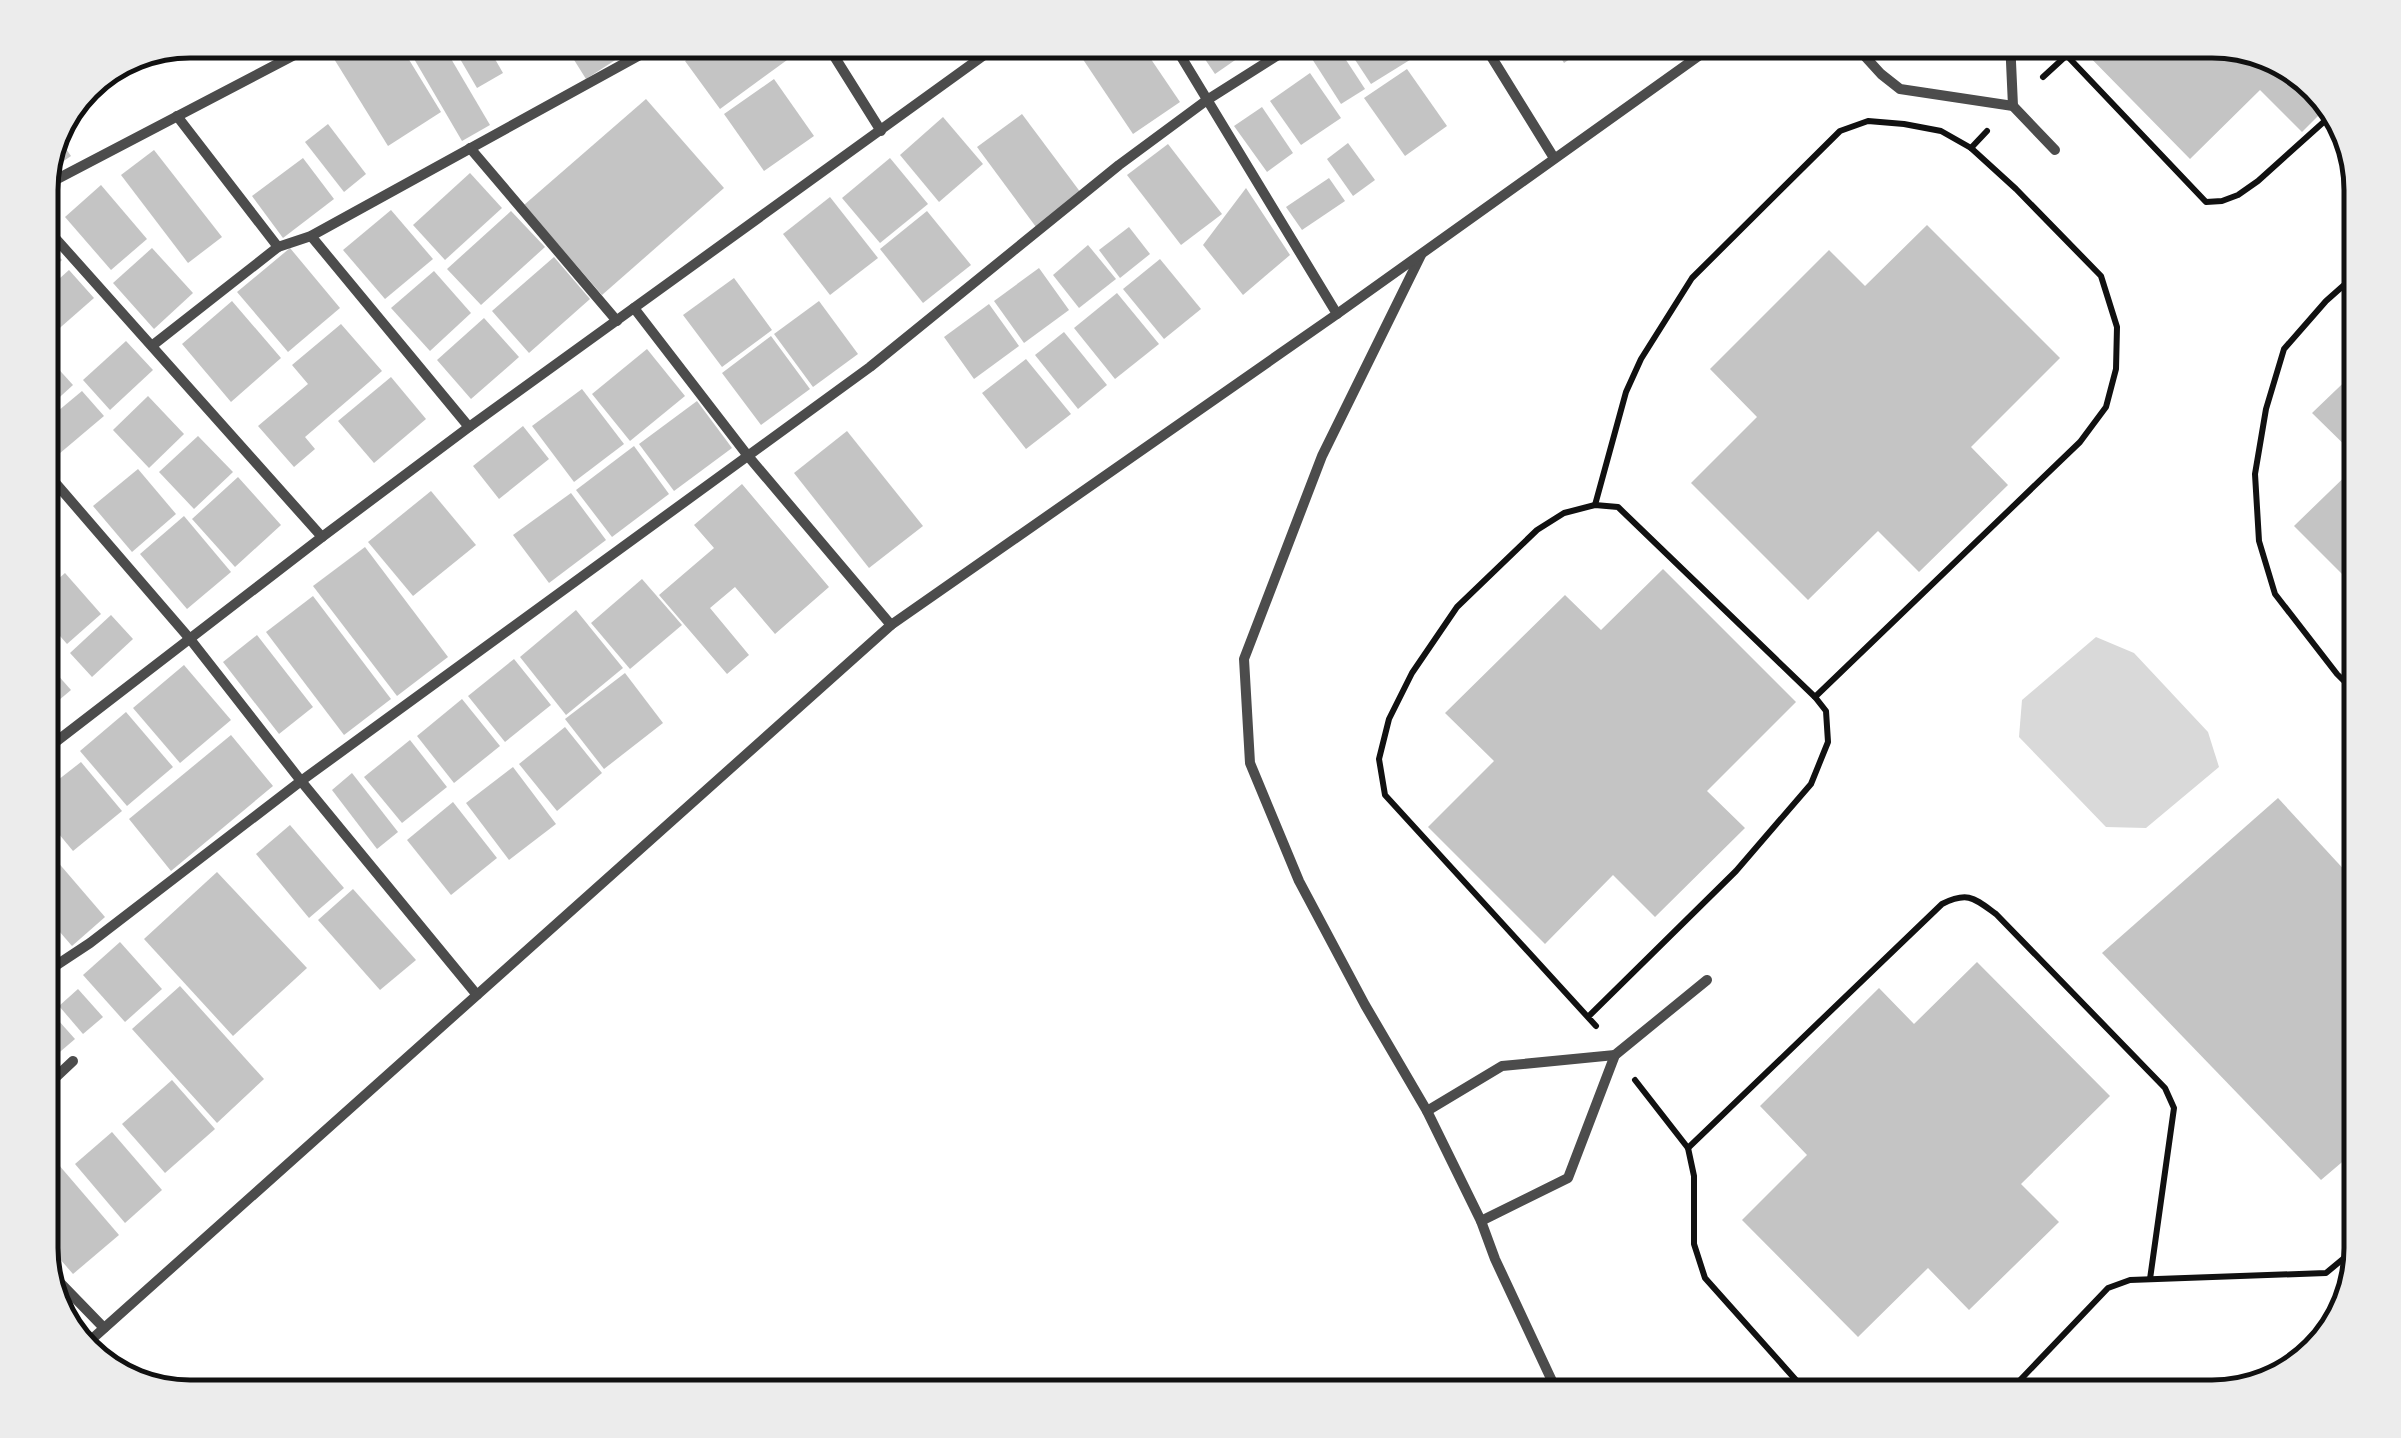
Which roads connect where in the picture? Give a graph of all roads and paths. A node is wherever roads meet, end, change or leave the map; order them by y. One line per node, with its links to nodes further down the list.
1 (288, 58): 14 (street)
2 (634, 58): 17 (street)
3 (835, 58): 16 (street)
4 (980, 58): 16 (street)
5 (1182, 58): 12 (street)
6 (1274, 58): 12 (street)
7 (1492, 58): 19 (street)
8 (1696, 58): 19 (street)
9 (1866, 58): 13 (street)
10 (2011, 58): 13 (street)
11 (2069, 58): 15 (path)
12 (1207, 100): 27 (street); 31 (street)
13 (2013, 106): 18 (street)
14 (177, 116): 20 (street); 23 (street)
15 (2324, 121)
16 (880, 131): 26 (street)
17 (470, 148): 21 (street); 28 (street)
18 (2054, 150)
19 (1554, 158): 24 (street)
20 (58, 178)
21 (311, 236): 23 (street); 30 (street)
22 (58, 241): 29 (street)
23 (278, 247): 29 (street)
24 (1421, 254): 27 (street); 48 (street)
25 (2343, 286): 37 (path)
26 (634, 308): 28 (street); 31 (street)
27 (1337, 314): 35 (street)
28 (617, 321): 30 (street)
29 (153, 345): 34 (street)
30 (470, 427): 34 (street)
31 (748, 456): 35 (street); 40 (street)
32 (58, 486): 36 (street)
33 (1595, 505): 38 (path); 38 (path); 44 (path)
34 (322, 537): 36 (street)
35 (892, 624): 43 (street)
36 (190, 639): 39 (street); 40 (street)
37 (2343, 680)
38 (1816, 696): 44 (path)
39 (58, 740)
40 (301, 781): 41 (street); 43 (street)
41 (58, 964)
42 (1707, 980): 45 (street)
43 (477, 994): 54 (street)
44 (1589, 1016): 45 (path)
45 (1615, 1054): 48 (street); 49 (path); 50 (street)
46 (73, 1061): 47 (street)
47 (58, 1075)
48 (1426, 1112): 50 (street)
49 (1688, 1148): 52 (path); 57 (path)
50 (1481, 1221): 56 (street)
51 (2343, 1259): 52 (path)
52 (2150, 1279): 58 (path)
53 (64, 1286): 54 (street)
54 (104, 1328): 55 (street)
55 (93, 1338)
56 (1552, 1380)
57 (1796, 1380)
58 (2020, 1380)

